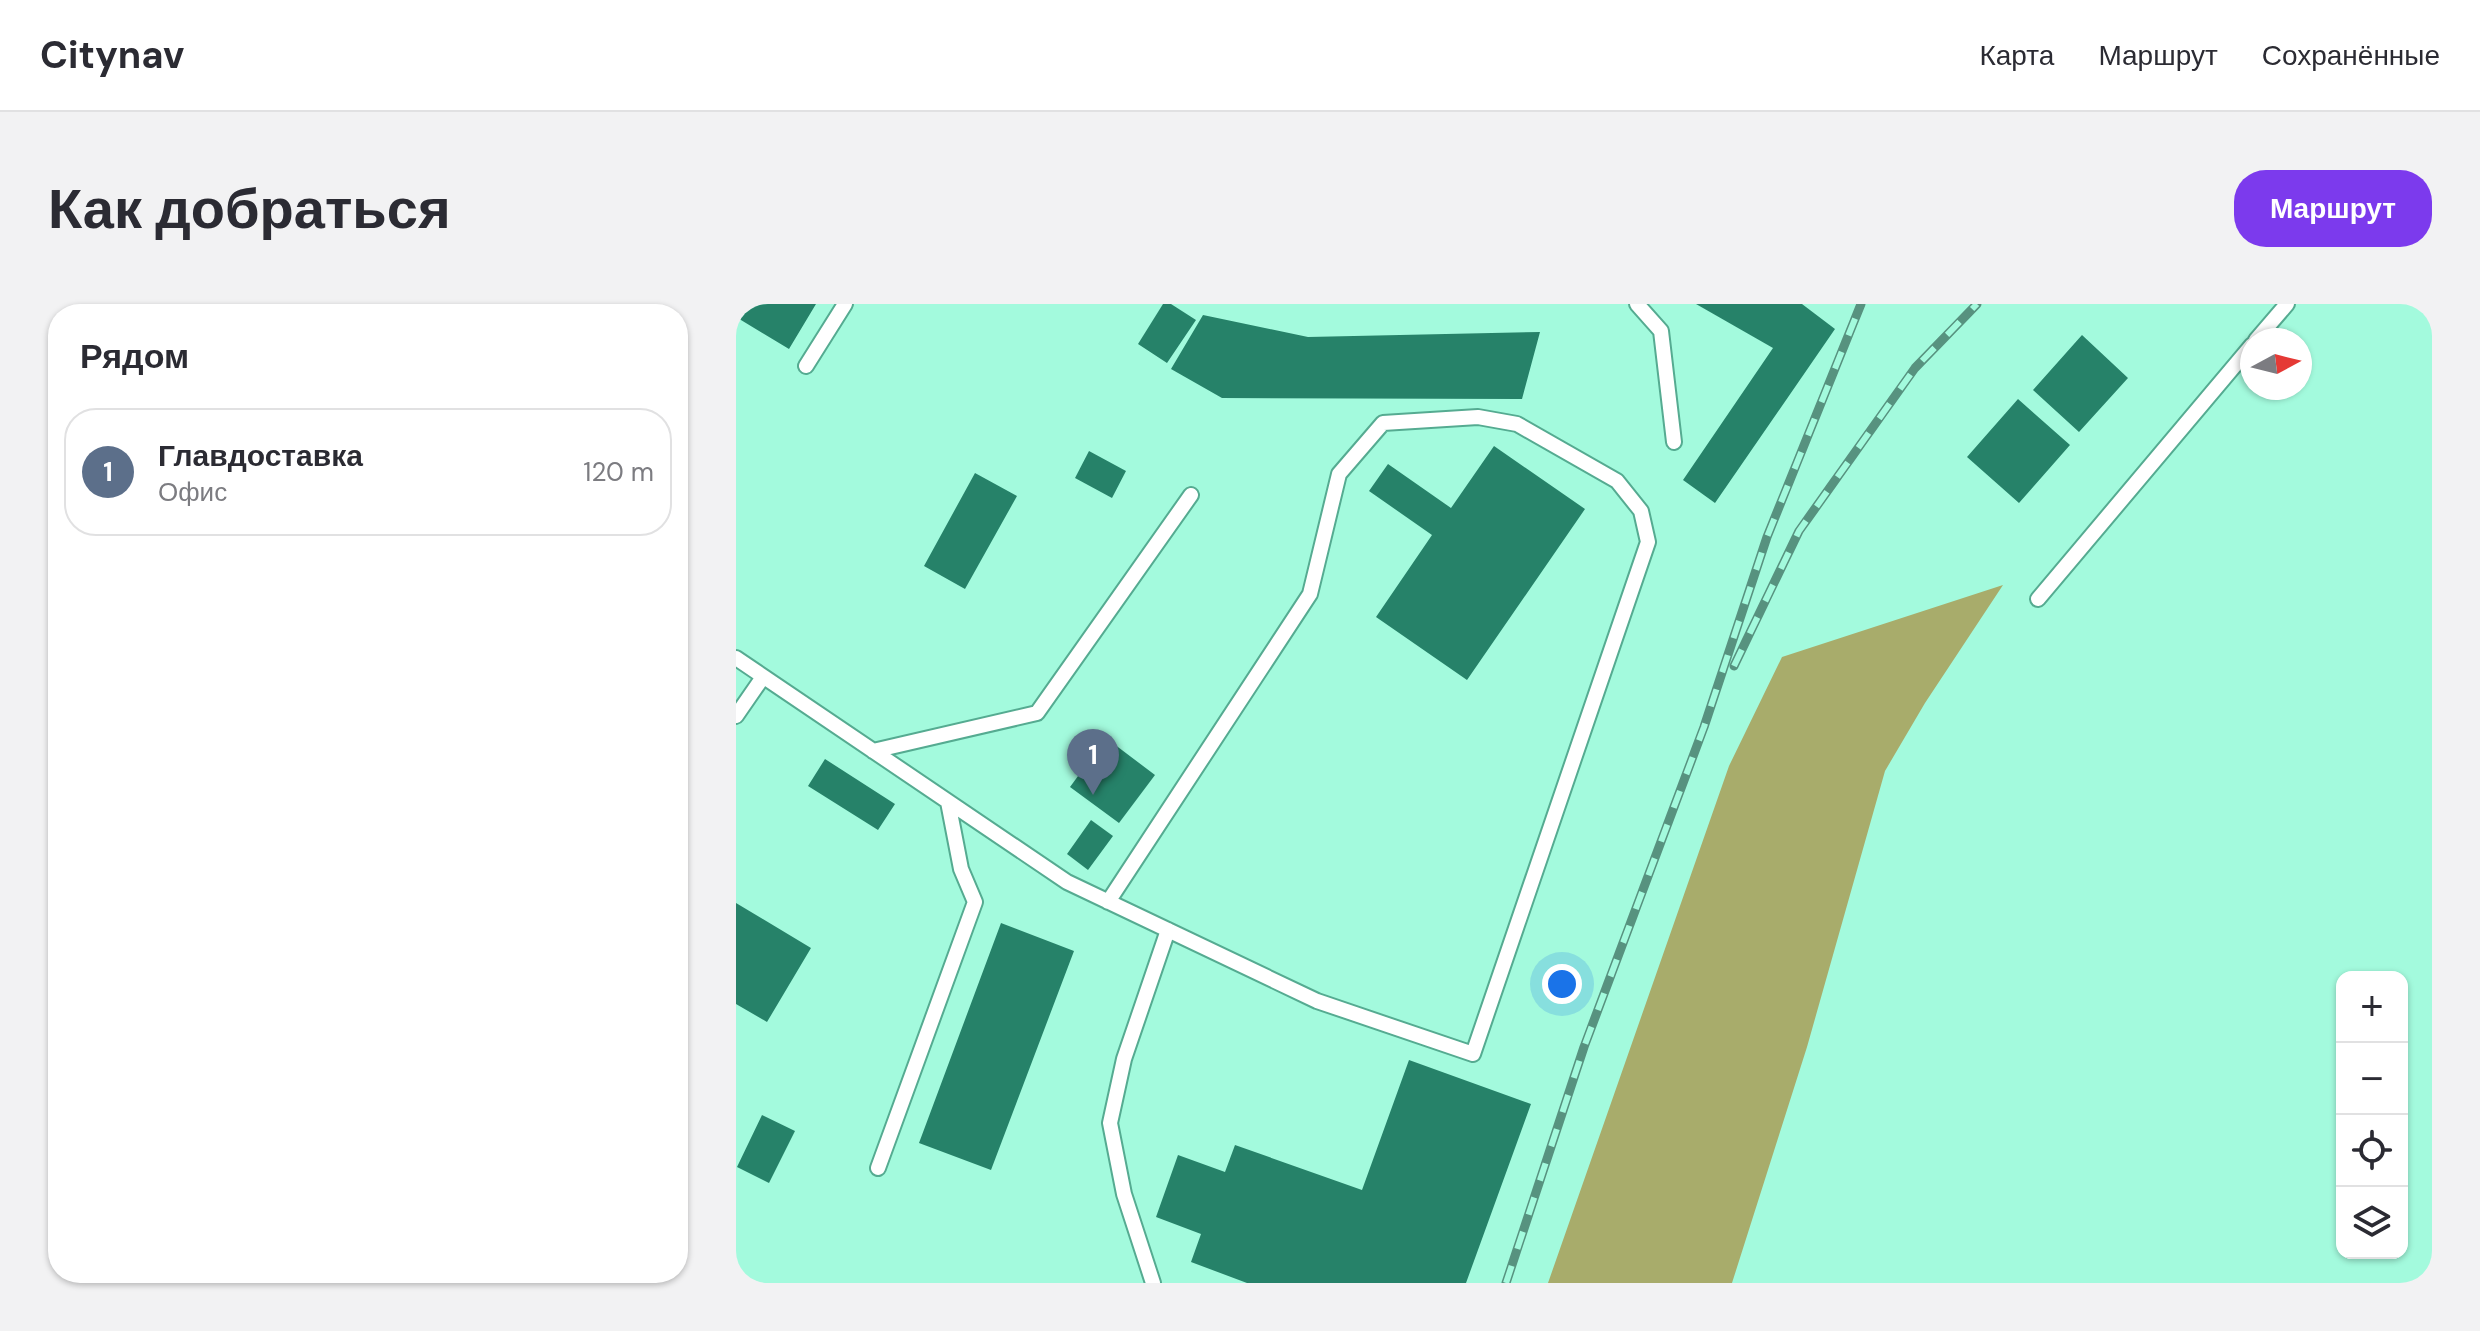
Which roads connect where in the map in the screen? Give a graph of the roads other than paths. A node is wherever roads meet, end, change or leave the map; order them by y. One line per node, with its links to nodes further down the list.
1 (845, 304): 6 (lane)
2 (1637, 304): 7 (lane)
3 (2287, 304): 4 (lane)
4 (2266, 328)
5 (2240, 359): 9 (lane)
6 (806, 366)
7 (1674, 442)
8 (1191, 495): 13 (lane)
9 (2038, 599)
10 (736, 658): 11 (lane)
11 (763, 677): 12 (lane); 13 (lane)
12 (736, 716)
13 (873, 751): 14 (lane)
14 (948, 802): 15 (lane); 17 (lane)
15 (1108, 902): 16 (lane); 16 (lane)
16 (1168, 930): 18 (lane)
17 (878, 1168)
18 (1153, 1283)

